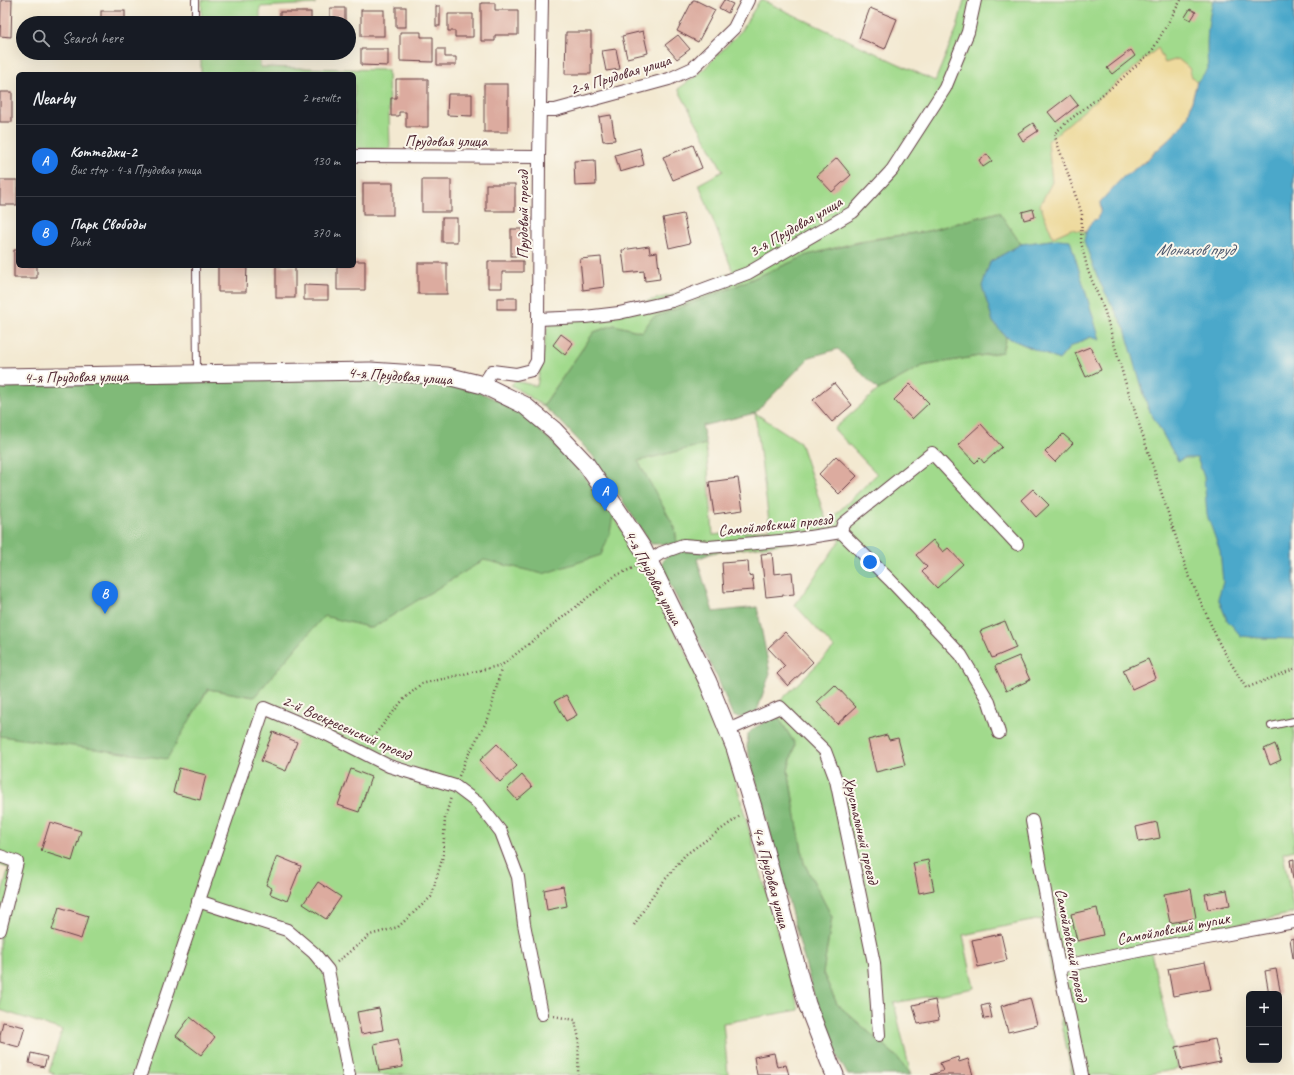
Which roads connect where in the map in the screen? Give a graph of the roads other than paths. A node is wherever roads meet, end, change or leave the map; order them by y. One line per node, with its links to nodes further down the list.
1 (195, 0): 5 (lane)
2 (542, 0): 6 (street, Прудовый проезд)
3 (748, 0): 6 (street, 2-я Прудовая улица)
4 (975, 0): 10 (street, 3-я Прудовая улица)
5 (195, 16)
6 (539, 110): 8 (street, Прудовый проезд)
7 (356, 156): 8 (street, Прудовая улица)
8 (539, 157): 10 (street, Прудовый проезд)
9 (196, 268): 11 (lane)
10 (538, 320): 13 (street, Прудовый проезд)
11 (197, 373): 12 (main road, 4-я Прудовая улица); 13 (main road, 4-я Прудовая улица)
12 (0, 377)
13 (483, 385): 16 (main road, 4-я Прудовая улица)
14 (841, 532): 15 (street); 16 (street, Самойловский проезд); 20 (street, Самойловский проезд)
15 (1017, 544)
16 (649, 561): 19 (main road, 4-я Прудовая улица)
17 (1294, 721): 18 (lane)
18 (1270, 726)
19 (728, 730): 28 (street, Хрустальный проезд); 31 (main road, 4-я Прудовая улица)
20 (999, 733)
21 (1032, 821): 26 (street, Самойловский проезд)
22 (0, 856): 25 (street)
23 (198, 902): 27 (street, 2-й Воскресенский проезд); 29 (street, 2-й Воскресенский проезд); 30 (street)
24 (1294, 922): 26 (street, Самойловский тупик)
25 (0, 930)
26 (1059, 967): 32 (street, Самойловский проезд)
27 (542, 1014)
28 (879, 1035)
29 (145, 1072)
30 (349, 1075)
31 (835, 1075)
32 (1082, 1075)

